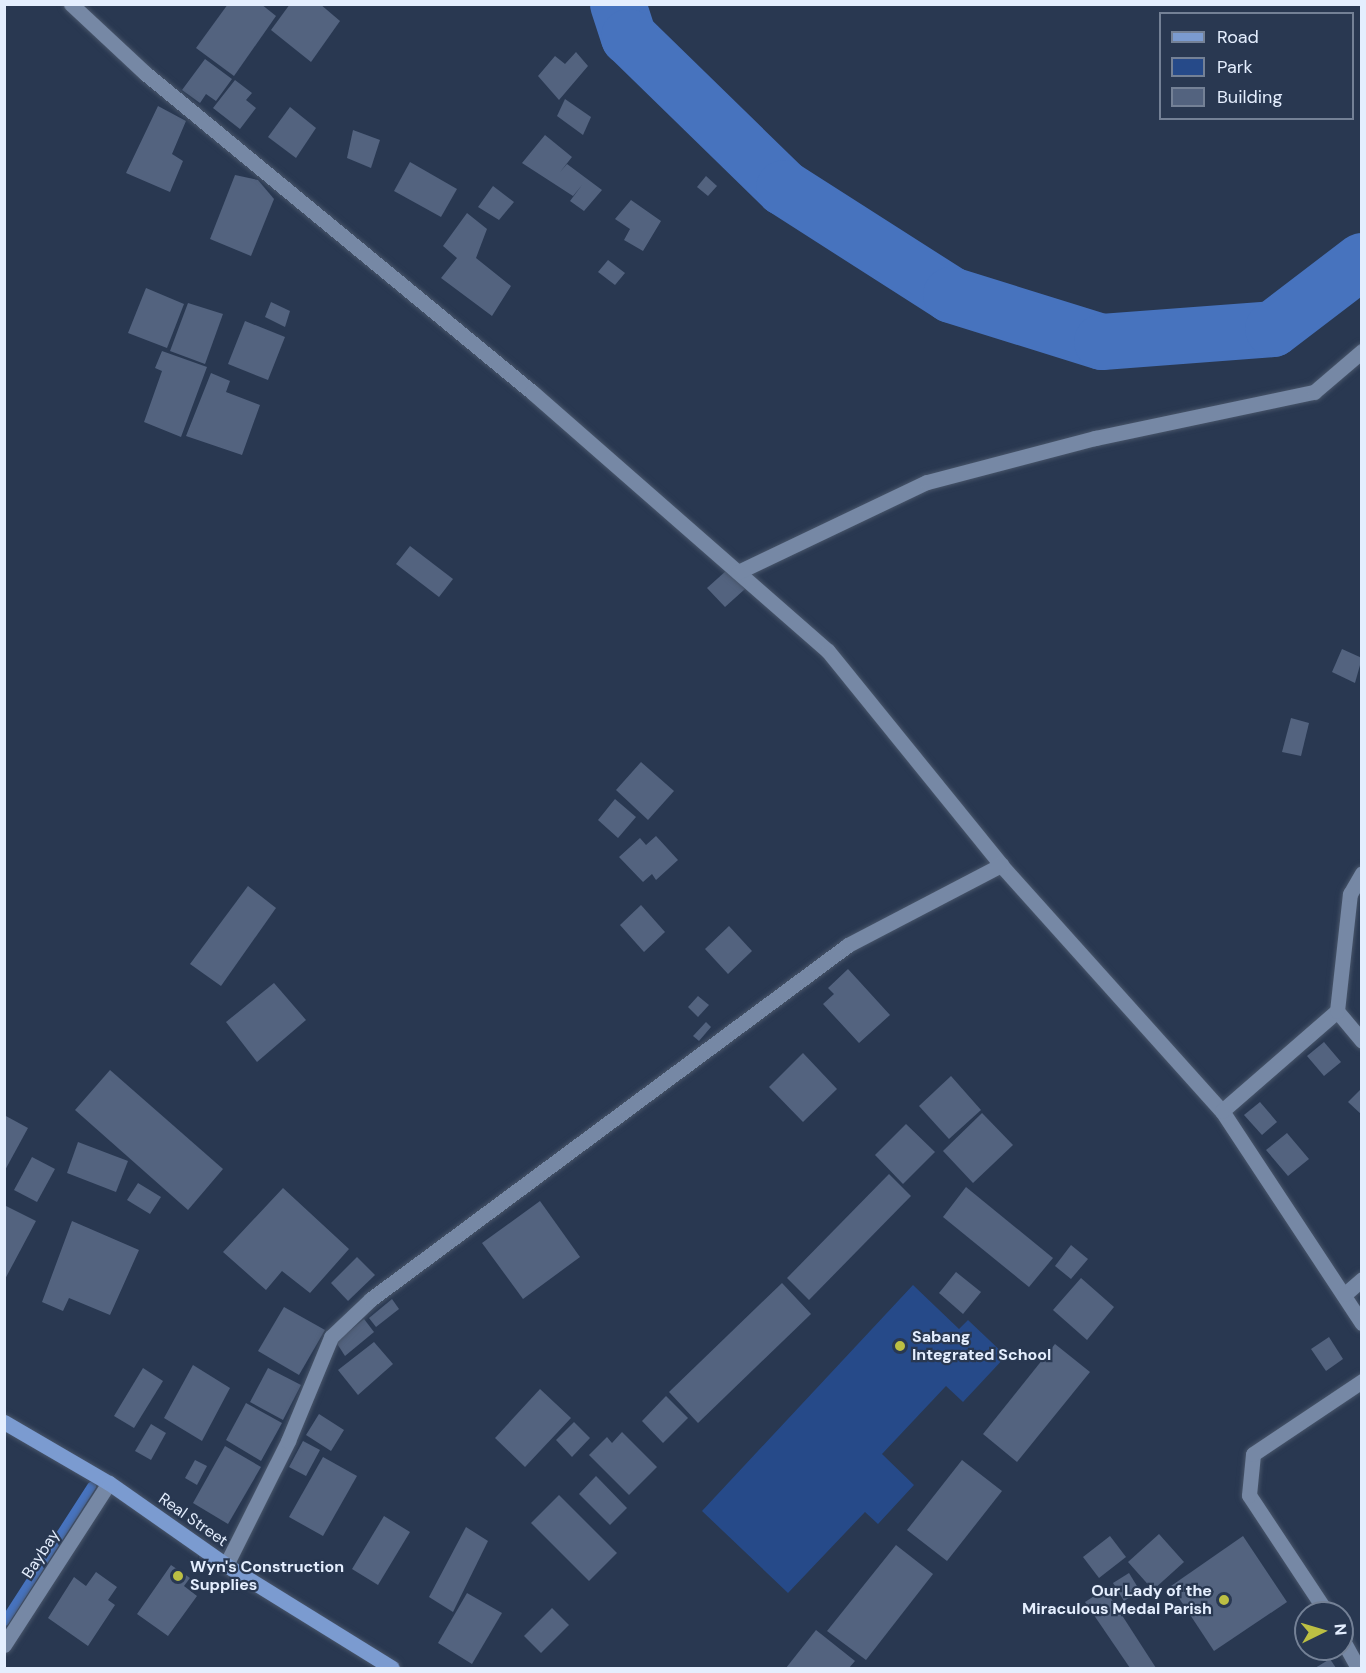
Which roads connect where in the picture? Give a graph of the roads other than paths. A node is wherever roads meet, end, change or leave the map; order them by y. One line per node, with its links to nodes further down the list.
1 (71, 4): 3 (street)
2 (1362, 351): 3 (street)
3 (738, 572): 4 (street)
4 (1001, 865): 8 (street); 15 (street)
5 (1362, 873): 6 (street)
6 (1337, 1011): 7 (street); 8 (street)
7 (1362, 1041)
8 (1222, 1111): 10 (street)
9 (1362, 1279): 10 (street)
10 (1345, 1294): 11 (street)
11 (1362, 1323)
12 (1362, 1381): 16 (street)
13 (4, 1422): 14 (main road, Real Street)
14 (109, 1483): 15 (main road, Real Street); 17 (street, Baybay)
15 (226, 1565): 18 (main road, Real Street)
16 (1319, 1601)
17 (4, 1645)
18 (392, 1668)

